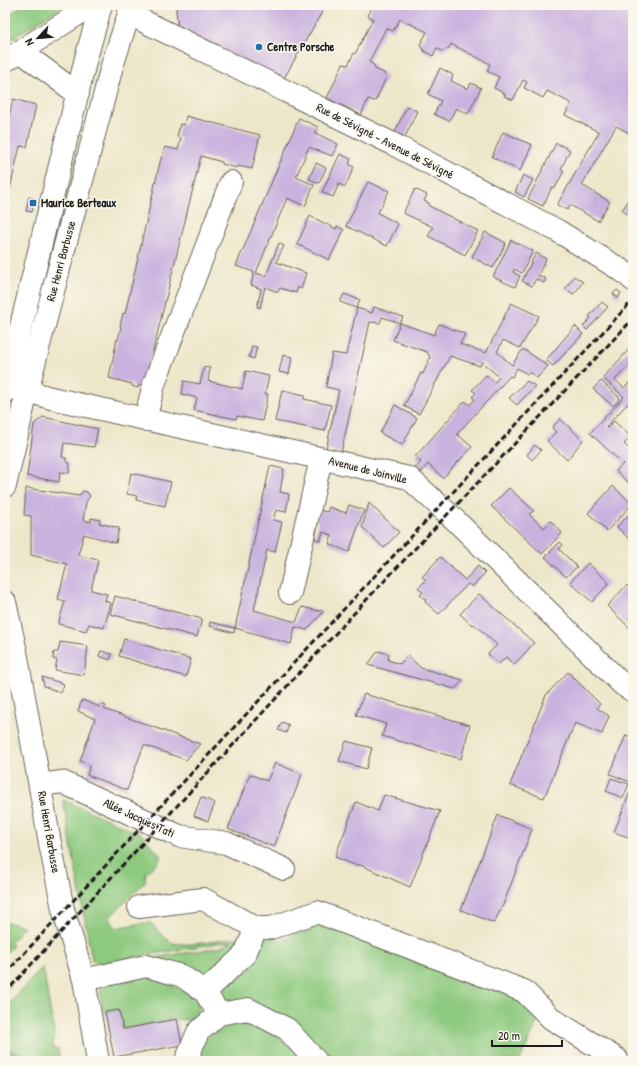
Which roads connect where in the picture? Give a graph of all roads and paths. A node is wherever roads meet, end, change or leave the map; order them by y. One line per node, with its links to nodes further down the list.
1 (92, 5): 4 (street)
2 (101, 5): 5 (street, Rue Henri Barbusse)
3 (126, 8): 7 (street, Rue de Sévigné - Avenue de Sévigné); 8 (street, Rue Henri Barbusse)
4 (12, 56): 5 (street)
5 (78, 94): 9 (street, Rue Henri Barbusse)
6 (231, 182): 10 (street)
7 (633, 280)
8 (27, 391): 10 (street, Avenue de Joinville); 12 (street, Rue Henri Barbusse)
9 (5, 392)
10 (144, 420): 11 (street, Avenue de Joinville)
11 (322, 459): 13 (street); 15 (street, Avenue de Joinville)
12 (5, 486)
13 (290, 593)
14 (5, 602): 16 (street, Rue Henri Barbusse)
15 (633, 691)
16 (40, 785): 17 (street, Allée Jacques Tati); 20 (street, Rue Henri Barbusse)
17 (284, 869)
18 (140, 907): 19 (street)
19 (256, 928): 21 (street); 26 (street)
20 (84, 980): 21 (street); 23 (street, Rue Henri Barbusse)
21 (204, 992): 22 (street)
22 (219, 1014): 24 (street); 25 (street)
23 (98, 1061)
24 (186, 1061)
25 (316, 1061)
26 (616, 1061)

